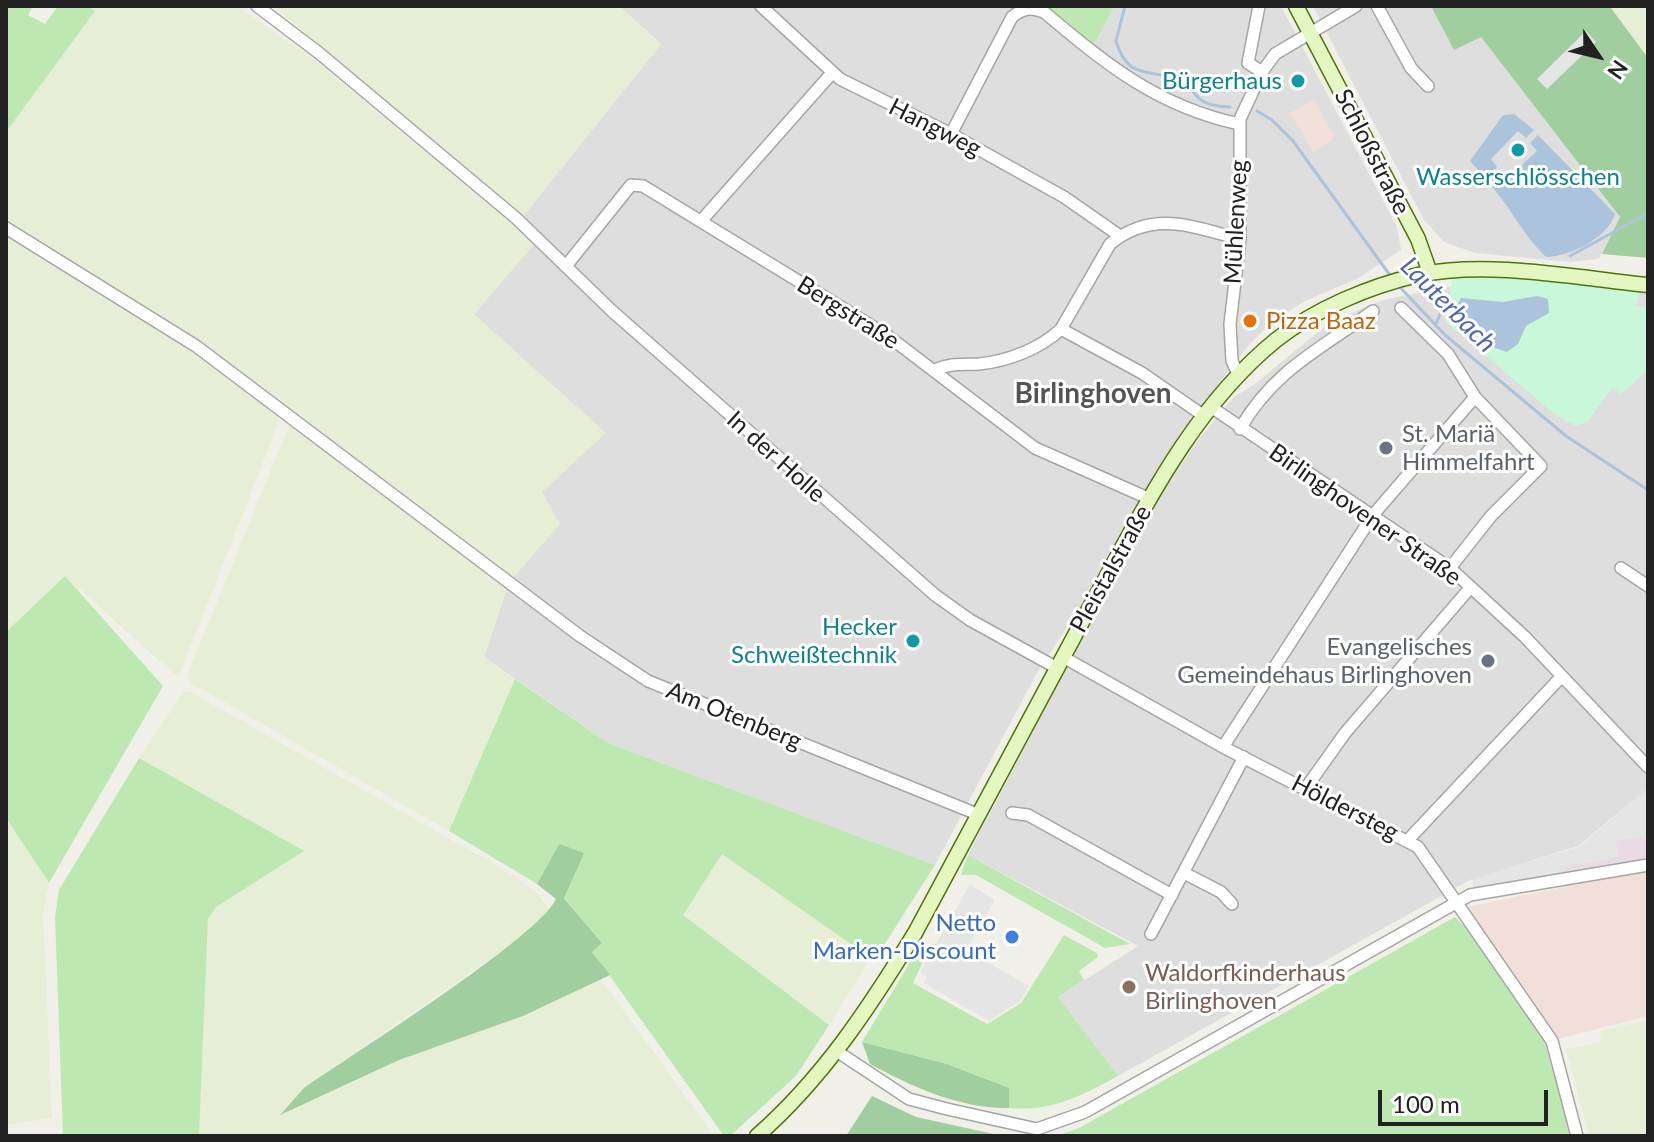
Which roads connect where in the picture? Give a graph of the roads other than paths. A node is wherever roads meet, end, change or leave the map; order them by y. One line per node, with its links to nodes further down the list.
1 (257, 6): 17 (street, In der Holle)
2 (761, 6): 9 (street, Hangweg)
3 (1259, 6): 8 (street)
4 (1296, 6): 7 (main road, Schloßstraße)
5 (1356, 6): 7 (street)
6 (1377, 6): 10 (street)
7 (1309, 32): 8 (street, Mühlenweg); 18 (main road, Schloßstraße)
8 (1262, 72): 11 (street, Mühlenweg)
9 (832, 73): 12 (street, Hangweg); 13 (street)
10 (1428, 86)
11 (1239, 124): 12 (street); 16 (street, Mühlenweg)
12 (951, 134): 15 (street, Hangweg)
13 (701, 221): 17 (street, Bergstraße); 23 (street, Bergstraße)
14 (6, 228): 41 (street, Am Otenberg)
15 (1120, 236): 16 (street); 22 (street)
16 (1240, 239): 24 (street, Mühlenweg)
17 (566, 266): 34 (street, In der Holle)
18 (1430, 273): 19 (main road, Pleistalstraße); 24 (main road, Pleistalstraße)
19 (1648, 285)
20 (1401, 308): 25 (street)
21 (1373, 311): 27 (street)
22 (1061, 329): 23 (street); 26 (street, Birlinghovener Straße)
23 (935, 370): 28 (street, Bergstraße)
24 (1239, 376): 26 (main road, Pleistalstraße)
25 (1475, 397): 29 (street); 30 (street)
26 (1208, 412): 27 (street, Birlinghovener Straße); 28 (main road, Pleistalstraße)
27 (1240, 429): 29 (street, Birlinghovener Straße)
28 (1150, 499): 34 (main road, Pleistalstraße)
29 (1373, 515): 30 (street, Birlinghovener Straße); 36 (street)
30 (1450, 568): 33 (street, Birlinghovener Straße)
31 (1621, 568): 32 (street)
32 (1648, 586)
33 (1470, 588): 35 (street, Birlinghovener Straße); 39 (street)
34 (1060, 662): 36 (street, Höldersteg); 41 (main road, Pleistalstraße)
35 (1562, 676): 38 (street, Birlinghovener Straße); 42 (street)
36 (1223, 747): 37 (street, Höldersteg)
37 (1244, 757): 39 (street, Höldersteg); 44 (street)
38 (1648, 767)
39 (1306, 788): 42 (street, Höldersteg)
40 (1012, 813): 45 (street)
41 (977, 814): 49 (main road, Pleistalstraße)
42 (1408, 840): 46 (street, Höldersteg)
43 (1648, 865): 46 (street)
44 (1184, 873): 45 (street); 47 (street)
45 (1172, 895): 48 (street)
46 (1458, 902): 49 (street); 51 (street, Höldersteg)
47 (1232, 904)
48 (1151, 934)
49 (838, 1052): 50 (main road, Pleistalstraße)
50 (757, 1136)
51 (1577, 1136)

